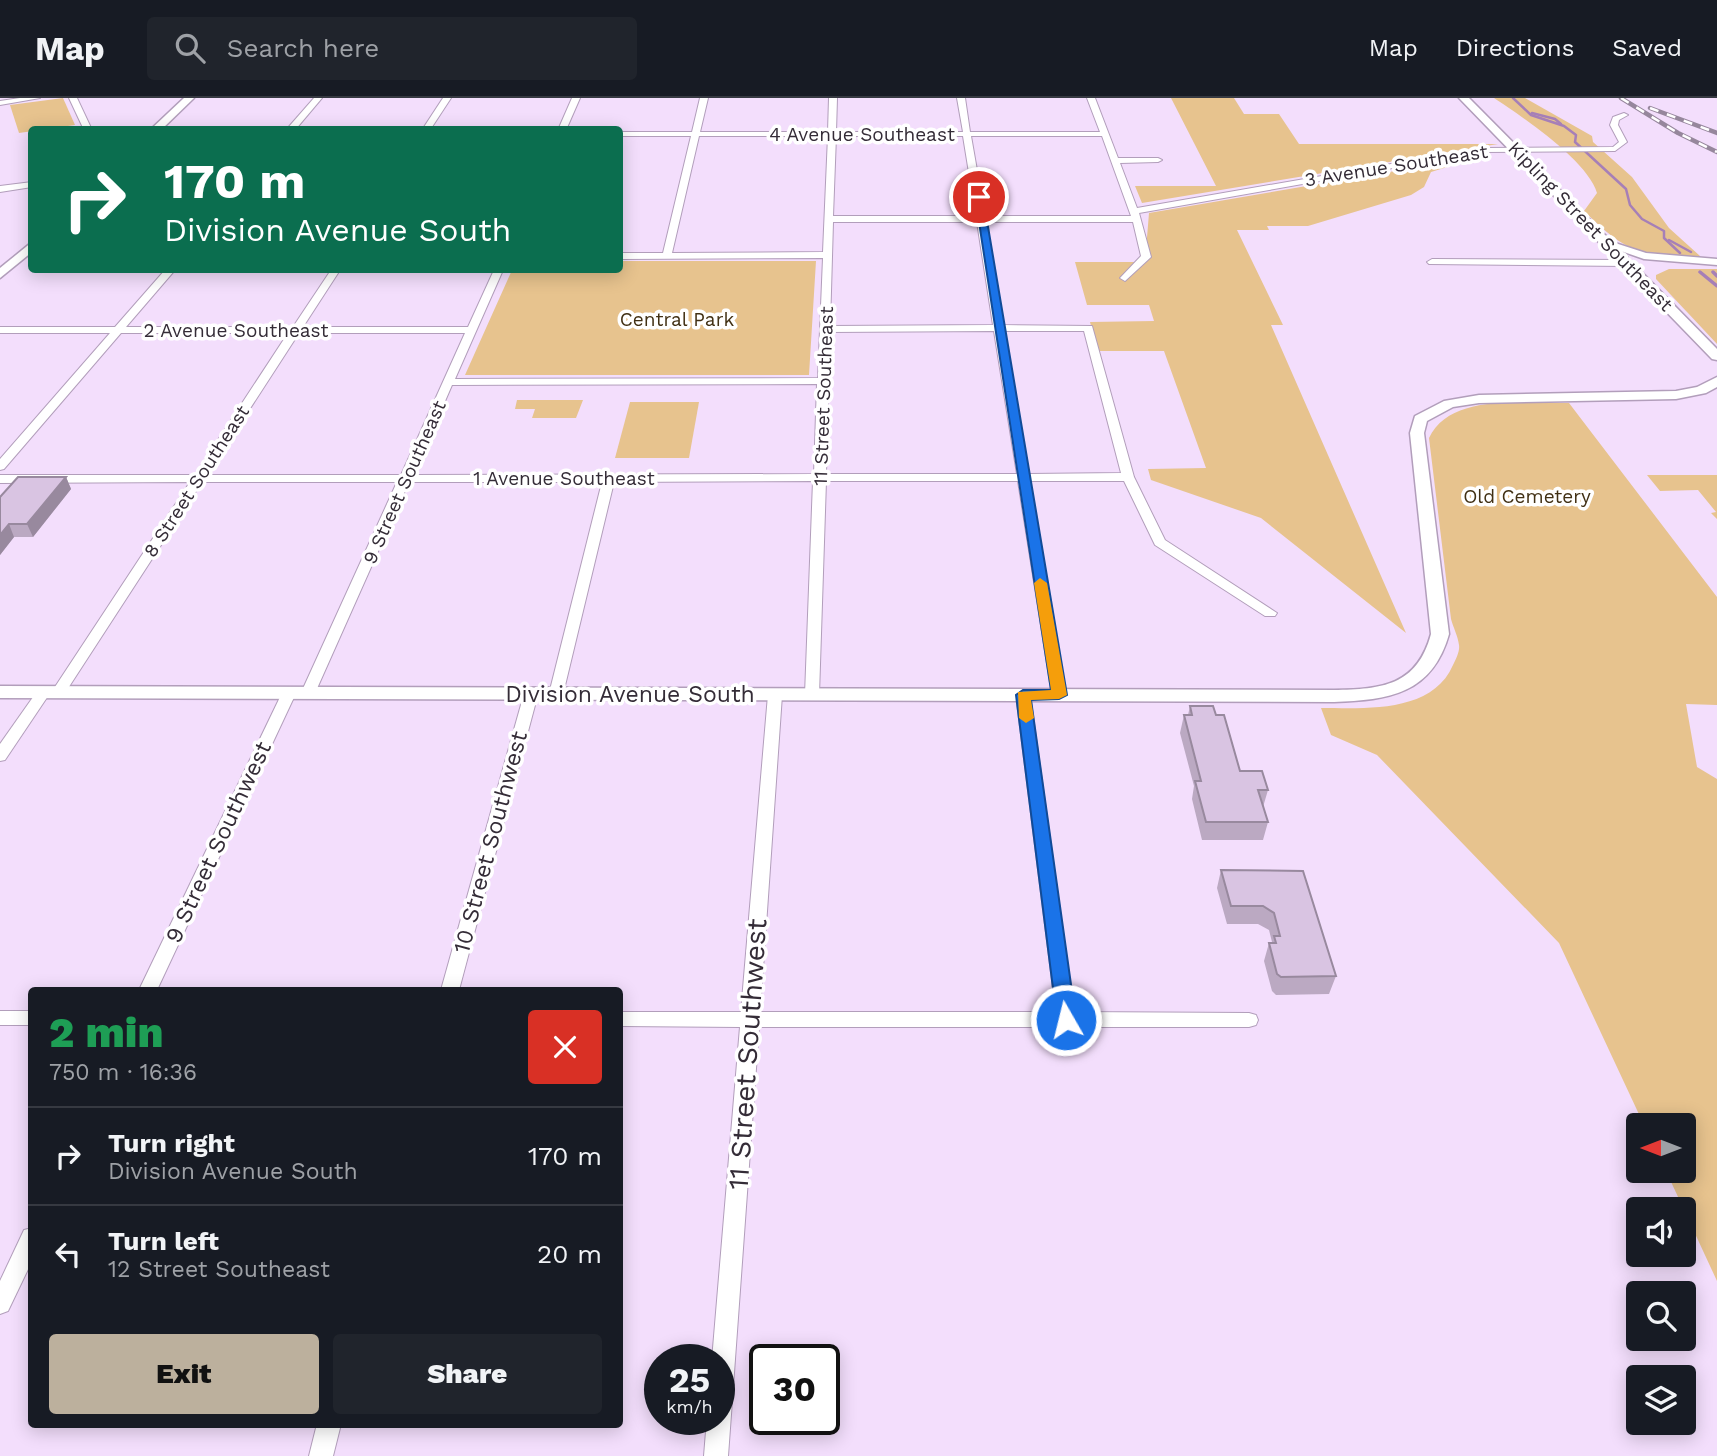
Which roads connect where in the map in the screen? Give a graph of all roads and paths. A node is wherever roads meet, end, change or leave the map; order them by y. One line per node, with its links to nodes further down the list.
1 (36, 98): 12 (street)
2 (73, 98): 14 (street)
3 (189, 98): 15 (street)
4 (317, 98): 16 (street)
5 (447, 98): 17 (street)
6 (576, 98): 18 (street)
7 (704, 98): 20 (street)
8 (833, 98): 21 (street, 11 Street Southeast)
9 (961, 98): 22 (street)
10 (1091, 98): 23 (street)
11 (1464, 98): 24 (street, Kipling Street Southeast)
12 (0, 103)
13 (1624, 115): 24 (street, 3 Avenue Southeast)
14 (86, 126)
15 (159, 126)
16 (293, 126)
17 (429, 126)
18 (564, 126)
19 (623, 134): 20 (street, 4 Avenue Southeast)
20 (696, 134): 21 (street, 4 Avenue Southeast); 36 (street)
21 (831, 134): 22 (street, 4 Avenue Southeast); 30 (street, 11 Street Southeast)
22 (968, 134): 23 (street, 4 Avenue Southeast); 31 (street)
23 (1104, 134): 26 (street)
24 (1516, 148): 29 (street, 3 Avenue Southeast); 32 (street, Kipling Street Southeast)
25 (1158, 160): 26 (street)
26 (1115, 161): 29 (street)
27 (28, 185): 28 (street)
28 (0, 189)
29 (1135, 215): 31 (street, 3 Avenue Southeast); 45 (street)
30 (829, 219): 31 (street, 3 Avenue Southeast); 34 (street, 11 Street Southeast)
31 (982, 219): 47 (street)
32 (1599, 234): 38 (street, Kipling Street Southeast); 39 (street)
33 (28, 249): 44 (street)
34 (827, 255): 36 (street); 48 (street, 11 Street Southeast)
35 (623, 256): 36 (street)
36 (667, 256)
37 (1433, 262): 38 (street)
38 (1626, 262): 40 (street); 46 (street, Kipling Street Southeast)
39 (1717, 262): 40 (street)
40 (1695, 263): 46 (street)
41 (167, 273): 50 (street)
42 (333, 273): 51 (street, 8 Street Southeast)
43 (498, 273): 52 (street, 9 Street Southeast)
44 (0, 274)
45 (1125, 278)
46 (1651, 289): 53 (street, Kipling Street Southeast)
47 (1002, 328): 48 (street); 60 (street); 61 (street)
48 (825, 329): 54 (street, 11 Street Southeast)
49 (0, 330): 50 (street, 2 Avenue Southeast)
50 (118, 330): 51 (street, 2 Avenue Southeast); 59 (street)
51 (295, 330): 52 (street, 2 Avenue Southeast); 66 (street, 8 Street Southeast)
52 (472, 330): 56 (street, 9 Street Southeast)
53 (1715, 354)
54 (823, 381): 56 (street); 64 (street, 11 Street Southeast)
55 (1717, 381): 57 (street)
56 (449, 382): 62 (street, 9 Street Southeast)
57 (1701, 390): 58 (street); 77 (street, Division Avenue South)
58 (1717, 390)
59 (0, 466)
60 (1023, 477): 61 (street, 1 Avenue Southeast); 64 (street, 1 Avenue Southeast); 77 (street)
61 (1128, 477): 67 (street)
62 (405, 478): 63 (street, 1 Avenue Southeast); 66 (street, 1 Avenue Southeast); 71 (street, 9 Street Southeast)
63 (609, 478): 64 (street, 1 Avenue Southeast); 73 (street)
64 (820, 478): 75 (street, 11 Street Southeast)
65 (0, 479): 66 (street, 1 Avenue Southeast)
66 (198, 479): 69 (street, 8 Street Southeast)
67 (1270, 613)
68 (0, 692): 69 (street, Division Avenue South)
69 (50, 693): 70 (street, Division Avenue South); 78 (street, 8 Street Southeast)
70 (289, 693): 71 (street, Division Avenue South); 79 (street, 9 Street Southwest)
71 (308, 693): 72 (street, Division Avenue South)
72 (531, 694): 73 (street, Division Avenue South); 80 (street, 10 Street Southwest)
73 (556, 694): 74 (street, Division Avenue South)
74 (775, 695): 75 (street, Division Avenue South); 84 (street, 11 Street Southwest)
75 (812, 695): 76 (street, Division Avenue South)
76 (1023, 695): 77 (street, Division Avenue South); 85 (street)
77 (1059, 695)
78 (0, 756)
79 (149, 987)
80 (451, 987)
81 (0, 1018): 82 (street)
82 (28, 1018)
83 (623, 1019): 84 (street)
84 (750, 1019): 85 (street); 89 (street, 11 Street Southwest)
85 (1066, 1020): 86 (street)
86 (1248, 1020)
87 (28, 1245): 88 (street)
88 (0, 1304)
89 (724, 1344)
90 (328, 1428): 92 (street)
91 (718, 1435): 93 (street)
92 (321, 1456)
93 (716, 1456)

